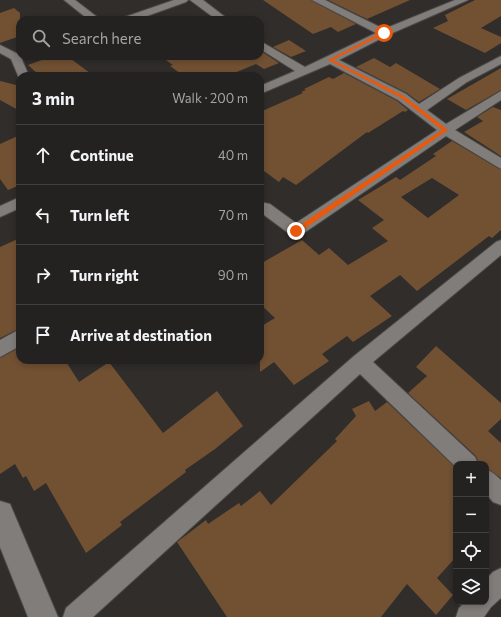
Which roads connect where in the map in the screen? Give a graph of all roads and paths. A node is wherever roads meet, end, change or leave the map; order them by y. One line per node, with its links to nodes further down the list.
1 (69, 0): 8 (street)
2 (183, 0): 9 (street)
3 (195, 0): 10 (street)
4 (317, 0): 11 (street)
5 (440, 0): 7 (street)
6 (464, 0): 7 (street)
7 (450, 6): 11 (street)
8 (91, 16)
9 (137, 16)
10 (218, 16)
11 (384, 33): 18 (street)
12 (264, 46): 20 (street)
13 (0, 48): 14 (street)
14 (16, 56)
15 (16, 58): 19 (street)
16 (501, 59): 24 (street)
17 (19, 60): 21 (street)
18 (330, 60): 20 (street); 24 (street)
19 (0, 63)
20 (304, 71): 22 (street)
21 (22, 72)
22 (264, 88)
23 (501, 95): 25 (street)
24 (419, 110): 25 (street)
25 (446, 130): 26 (street); 28 (street)
26 (501, 164)
27 (16, 204): 29 (street)
28 (264, 208)
29 (0, 212)
30 (501, 246): 33 (street)
31 (16, 339): 32 (street)
32 (0, 349)
33 (360, 362): 34 (street); 43 (street)
34 (465, 461)
35 (489, 483): 36 (street)
36 (501, 494)
37 (0, 514): 38 (street)
38 (7, 552): 42 (street)
39 (501, 580): 40 (street)
40 (489, 594)
41 (478, 605): 44 (street)
42 (43, 617)
43 (75, 617)
44 (468, 617)

